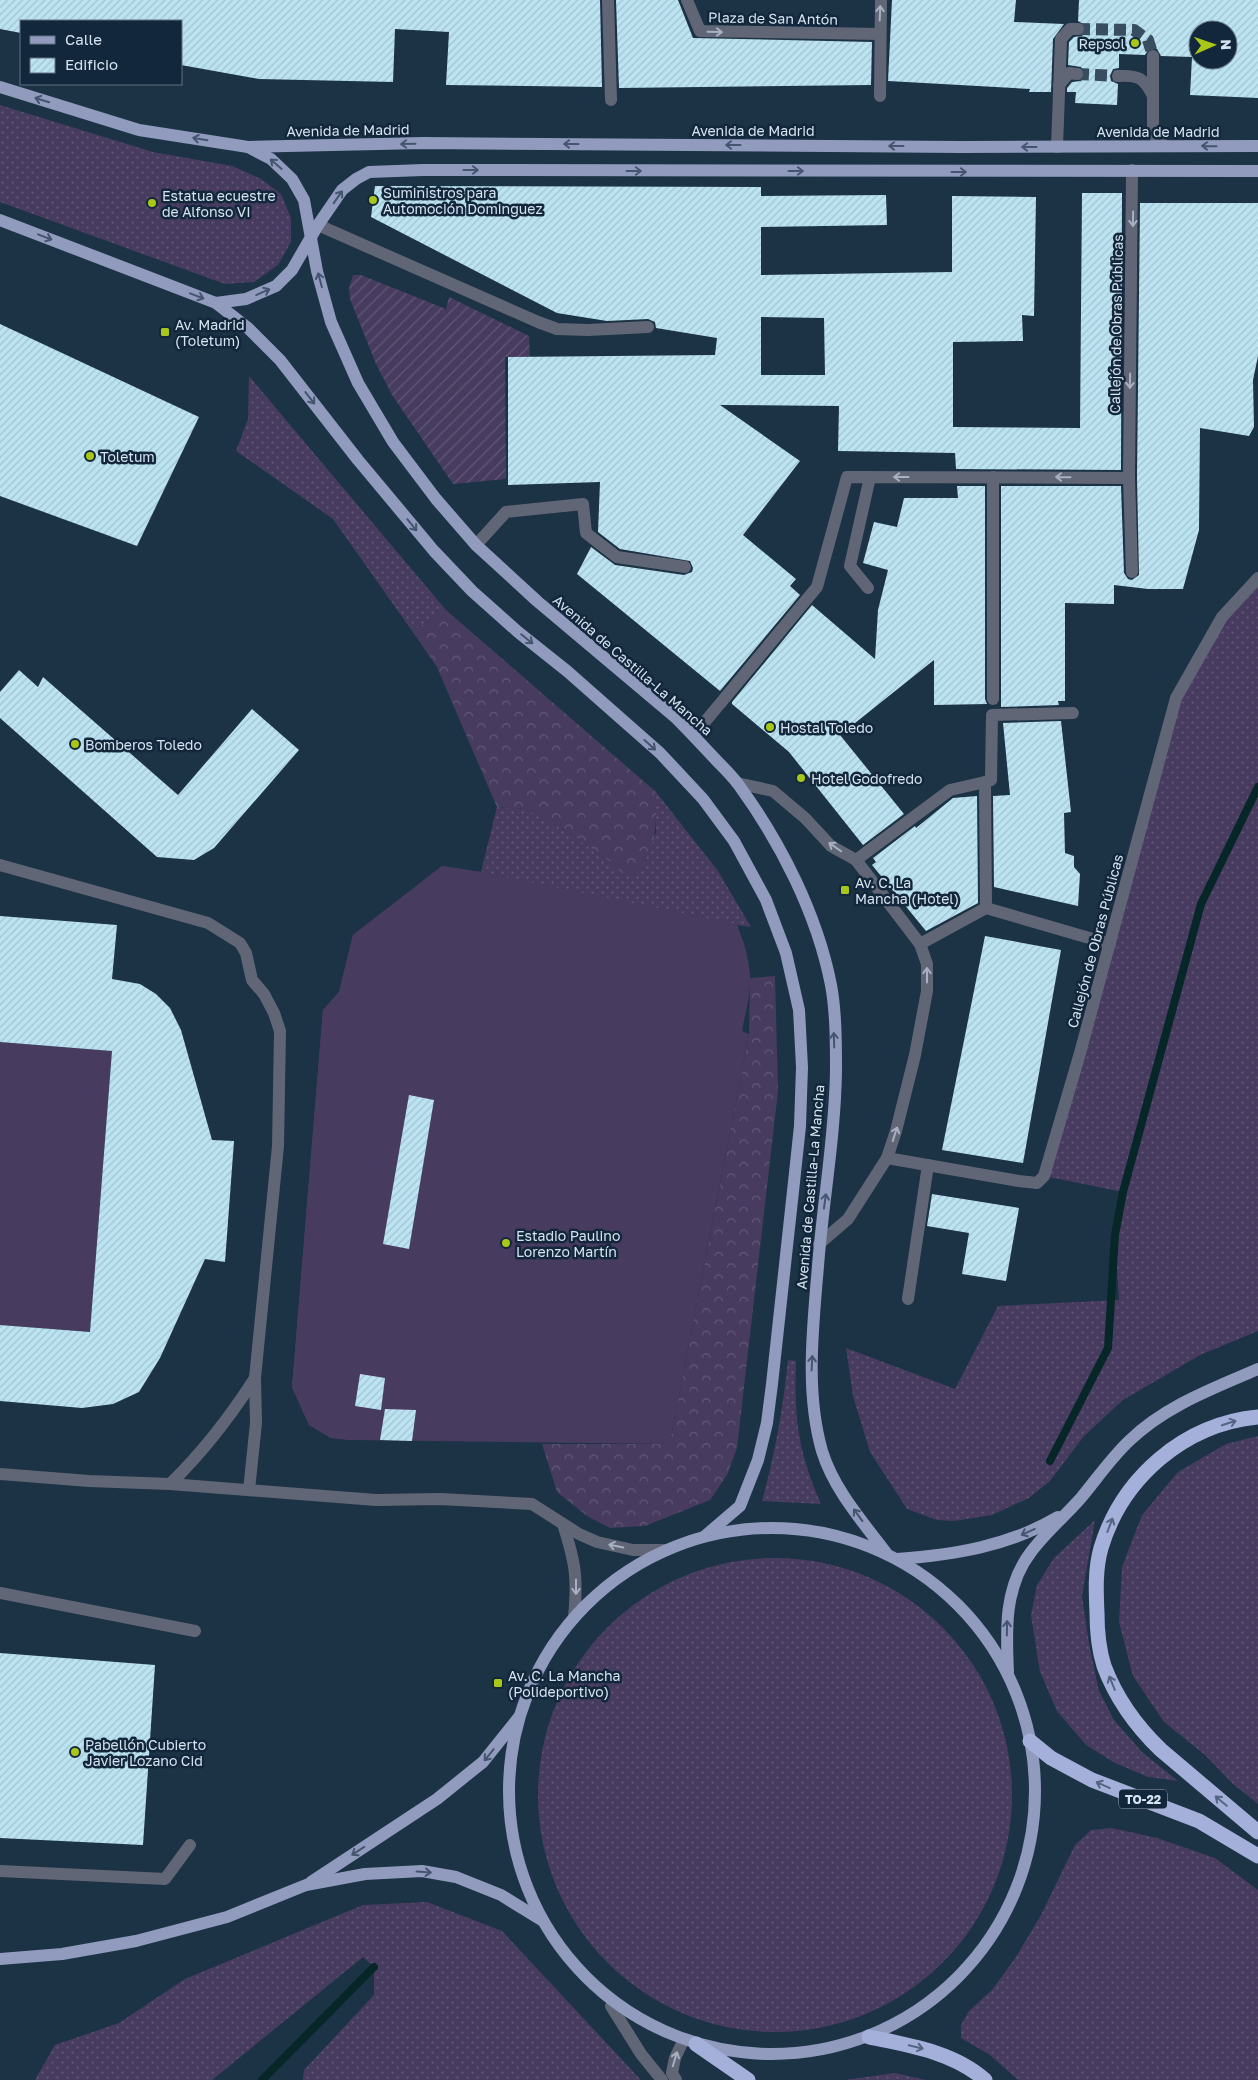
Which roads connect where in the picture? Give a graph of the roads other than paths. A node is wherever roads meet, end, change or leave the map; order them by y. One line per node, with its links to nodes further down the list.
1 (608, 0): 13 (street)
2 (687, 0): 5 (street, Plaza de San Antón, one-way to 5)
3 (881, 0): 5 (street, one-way to 3)
4 (1078, 29): 9 (street)
5 (880, 34): 11 (street)
6 (1154, 56): 12 (street)
7 (1076, 74): 9 (street)
8 (1118, 76): 12 (street)
9 (1059, 85): 17 (street)
10 (0, 87): 16 (main road, Avenida de Madrid, one-way to 10)
11 (880, 96)
12 (1154, 96): 14 (street)
13 (611, 100)
14 (1164, 145): 15 (main road, Avenida de Madrid, one-way to 14); 17 (main road, Avenida de Madrid)
15 (1258, 146)
16 (248, 147): 17 (main road, Avenida de Madrid, one-way to 16); 22 (main road, Avenida de Madrid, one-way to 16)
17 (1057, 147)
18 (1132, 170): 19 (main road); 21 (main road, one-way to 18); 27 (street, Callejón de Obras Públicas, one-way to 27)
19 (1258, 171)
20 (0, 220): 23 (main road, one-way to 23)
21 (318, 225): 22 (main road); 24 (street)
22 (310, 237): 23 (main road, one-way to 22); 28 (main road, Avenida de Castilla-La Mancha, one-way to 22)
23 (216, 303): 55 (main road, Avenida de Castilla-La Mancha, one-way to 55)
24 (648, 327)
25 (994, 476): 26 (street, one-way to 26); 27 (street, one-way to 25); 33 (street)
26 (870, 477): 32 (street); 35 (street)
27 (1128, 478): 30 (street, Callejón de Obras Públicas)
28 (476, 545): 29 (street); 35 (main road, Avenida de Castilla-La Mancha)
29 (685, 567)
30 (1132, 572)
31 (1258, 578): 42 (street, Callejón de Obras Públicas)
32 (868, 588)
33 (993, 699)
34 (1073, 713): 36 (street)
35 (694, 735): 37 (main road, Avenida de Castilla-La Mancha)
36 (985, 782): 38 (street); 40 (street)
37 (737, 783): 38 (street, one-way to 37); 45 (main road, Avenida de Castilla-La Mancha, one-way to 37)
38 (856, 860): 41 (street)
39 (0, 865): 48 (street)
40 (986, 908): 41 (street); 42 (street)
41 (920, 944): 43 (street, one-way to 41)
42 (1110, 944): 44 (street, Callejón de Obras Públicas)
43 (887, 1158): 44 (street, Callejón de Obras Públicas); 45 (street)
44 (928, 1165): 46 (street)
45 (819, 1244): 57 (main road, Avenida de Castilla-La Mancha, one-way to 45)
46 (908, 1299)
47 (1258, 1370): 53 (main road)
48 (255, 1378): 51 (street); 52 (street)
49 (1258, 1418): 64 (highway, one-way to 49)
50 (0, 1474): 51 (street)
51 (170, 1484): 52 (street)
52 (248, 1490): 54 (street)
53 (1071, 1509): 57 (main road, one-way to 57); 61 (main road, one-way to 53)
54 (563, 1524): 56 (street, one-way to 54); 59 (street, one-way to 59)
55 (705, 1536): 56 (main road); 57 (main road)
56 (664, 1550): 59 (main road)
57 (892, 1557): 61 (main road)
58 (0, 1593): 60 (street)
59 (574, 1617): 62 (main road)
60 (195, 1631)
61 (1008, 1676): 63 (main road)
62 (519, 1717): 68 (main road, one-way to 68); 69 (main road)
63 (1030, 1741): 66 (highway, TO-22, one-way to 63); 72 (main road)
64 (1258, 1832)
65 (190, 1846): 67 (street)
66 (1258, 1856)
67 (0, 1871)
68 (306, 1885): 69 (main road, one-way to 69); 70 (main road)
69 (543, 1921): 71 (main road)
70 (0, 1959)
71 (612, 2006): 73 (main road); 74 (street)
72 (869, 2037): 73 (main road); 77 (highway, one-way to 77)
73 (690, 2041): 75 (street, one-way to 73); 76 (highway)
74 (662, 2080)
75 (676, 2080)
76 (748, 2080)
77 (985, 2080)

